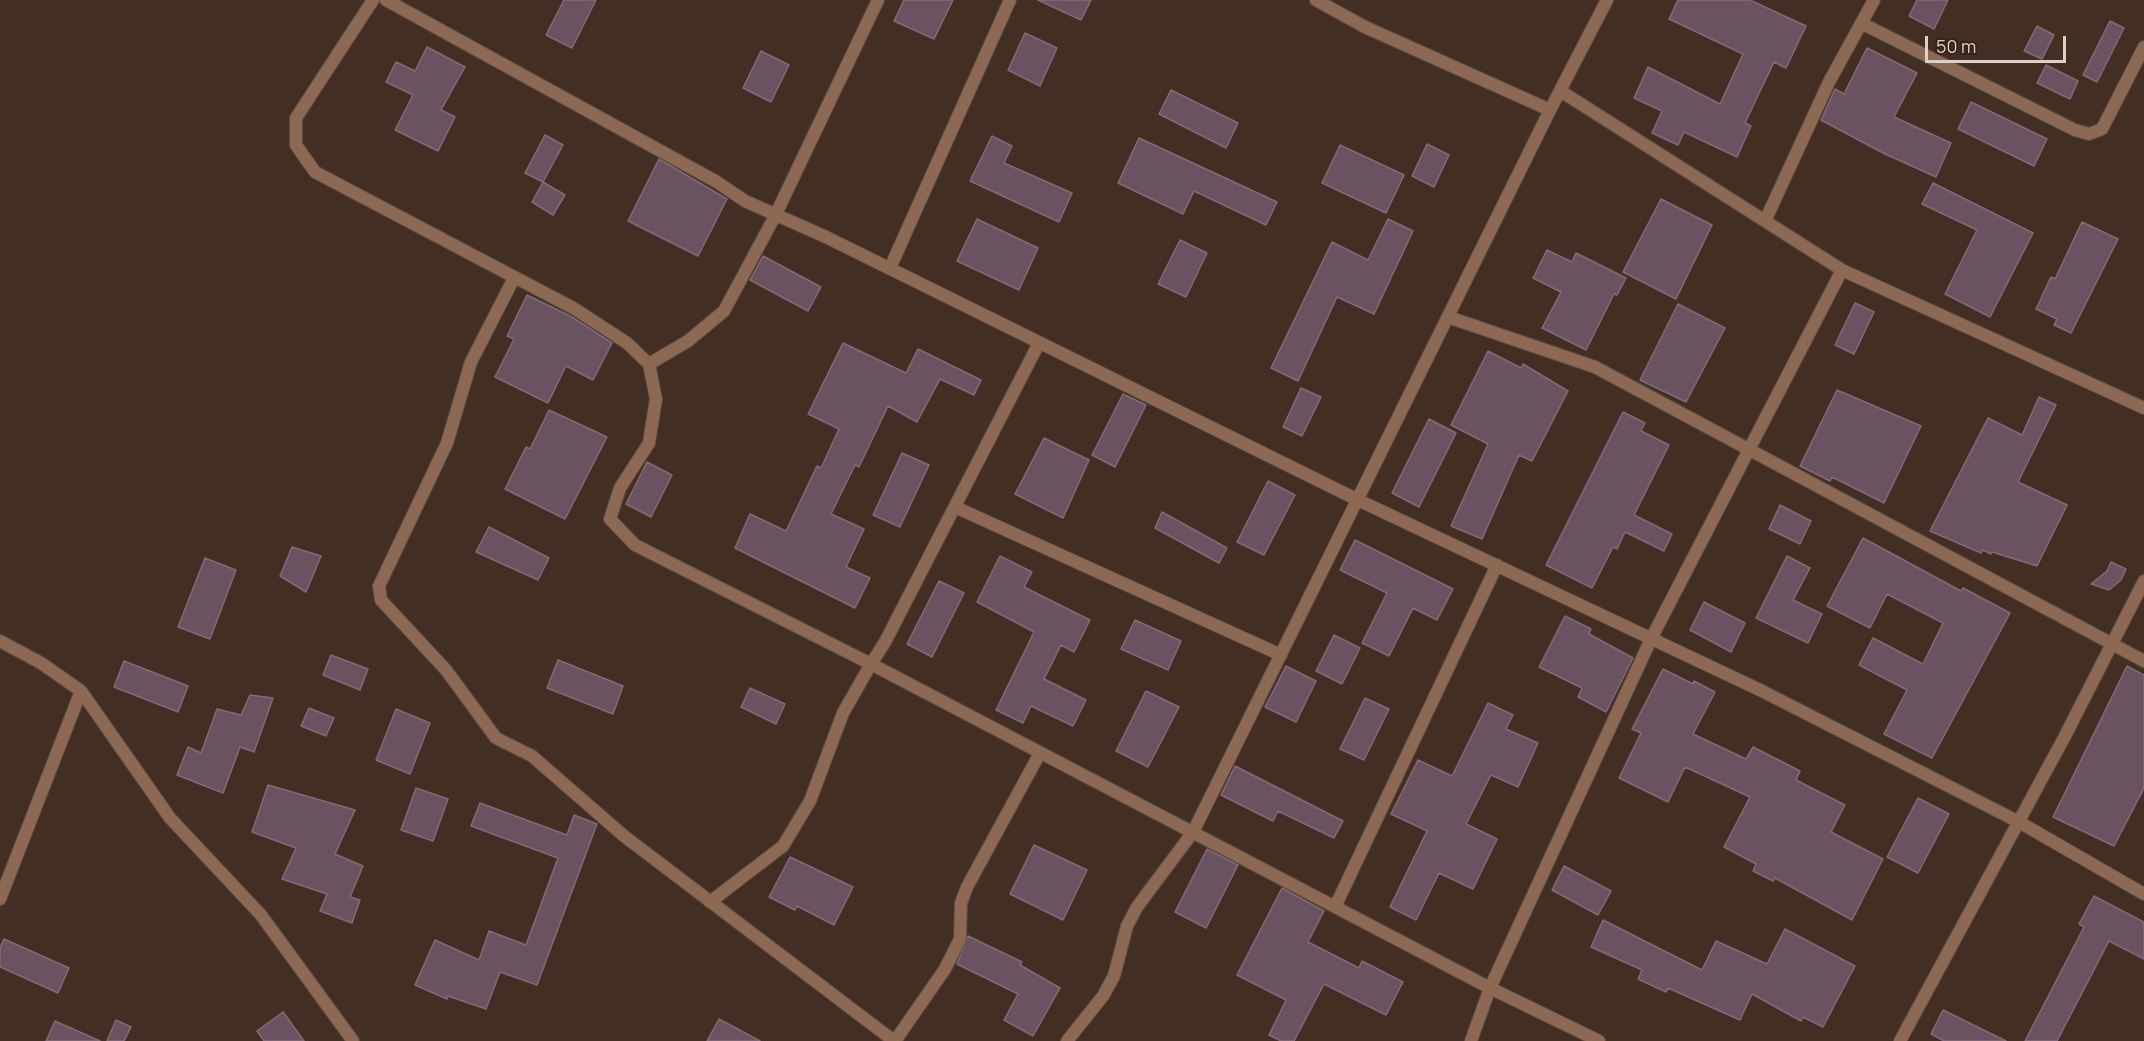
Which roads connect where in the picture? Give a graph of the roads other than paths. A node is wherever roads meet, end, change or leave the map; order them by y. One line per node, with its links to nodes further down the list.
1 (373, 0): 16 (street)
2 (386, 0): 12 (street)
3 (878, 0): 12 (street)
4 (1010, 0): 14 (street)
5 (1316, 0): 11 (street)
6 (1607, 0): 10 (street)
7 (1874, 0): 8 (street)
8 (1861, 23): 9 (street); 13 (street)
9 (2144, 46)
10 (1562, 92): 11 (street); 13 (street)
11 (1550, 110): 17 (street)
12 (775, 216): 14 (street); 19 (street)
13 (1765, 221): 15 (street)
14 (890, 268): 18 (street)
15 (1842, 270): 20 (street); 21 (street)
16 (514, 278): 19 (street); 38 (street)
17 (1448, 317): 21 (street); 22 (street)
18 (1039, 343): 22 (street); 23 (street)
19 (649, 364): 31 (street)
20 (2144, 408)
21 (1751, 450): 26 (street); 28 (street)
22 (1358, 500): 24 (street); 29 (street)
23 (955, 507): 29 (street); 31 (street)
24 (1497, 565): 26 (street); 39 (street)
25 (2144, 580): 28 (street)
26 (1652, 637): 34 (street); 40 (street)
27 (0, 642): 32 (street)
28 (2111, 643): 30 (street); 34 (street)
29 (1281, 655): 35 (street)
30 (2144, 661)
31 (871, 664): 33 (street); 38 (street)
32 (81, 691): 37 (street); 41 (street)
33 (1040, 753): 35 (street); 42 (street)
34 (2019, 822): 36 (street); 46 (street)
35 (1193, 832): 39 (street); 43 (street)
36 (2144, 894)
37 (0, 899)
38 (710, 902): 42 (street)
39 (1335, 907): 40 (street)
40 (1490, 988): 44 (street); 45 (street)
41 (353, 1041)
42 (894, 1041)
43 (1067, 1041)
44 (1471, 1041)
45 (1599, 1041)
46 (1900, 1041)

